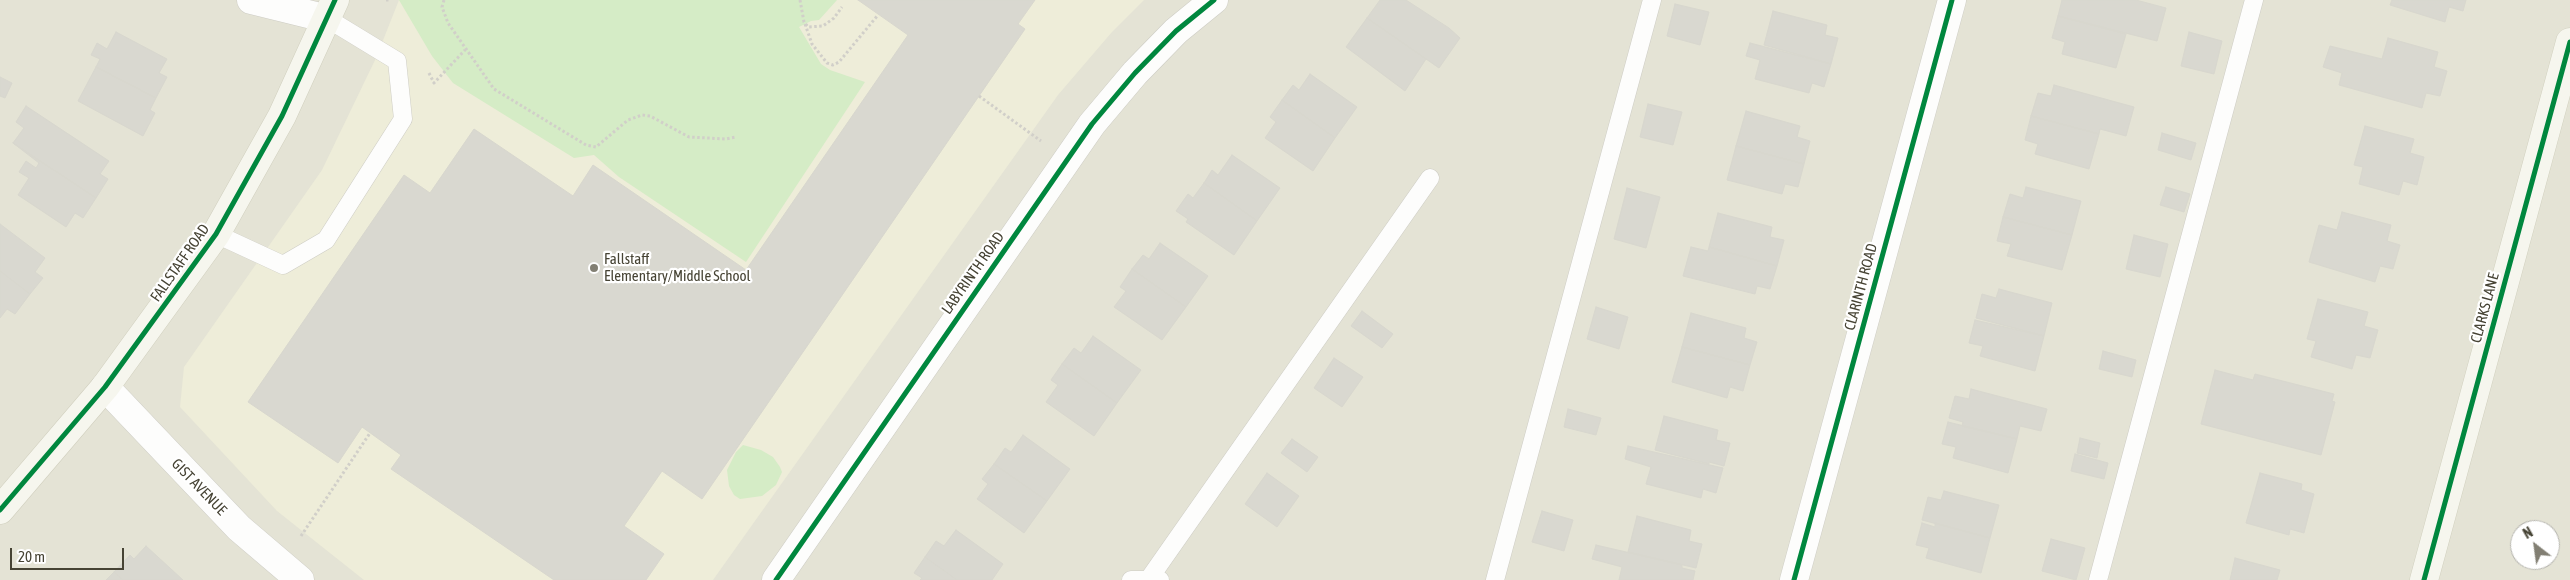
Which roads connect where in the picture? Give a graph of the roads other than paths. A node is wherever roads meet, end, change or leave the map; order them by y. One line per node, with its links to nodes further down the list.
1 (250, 0): 6 (street)
2 (1214, 0): 13 (street, LABYRINTH ROAD)
3 (1652, 0): 16 (lane)
4 (1952, 0): 17 (street, CLARINTH ROAD)
5 (2254, 0): 18 (lane)
6 (331, 10): 9 (street, FALLSTAFF ROAD); 9 (lane)
7 (2570, 42): 19 (street, CLARKS LANE)
8 (1430, 178): 15 (lane)
9 (216, 234): 10 (street, FALLSTAFF ROAD)
10 (105, 387): 11 (street, FALLSTAFF ROAD); 12 (street, GIST AVENUE)
11 (0, 510)
12 (300, 580)
13 (776, 580)
14 (1131, 580): 15 (lane)
15 (1155, 580)
16 (1495, 580)
17 (1794, 580)
18 (2098, 580)
19 (2424, 580)

